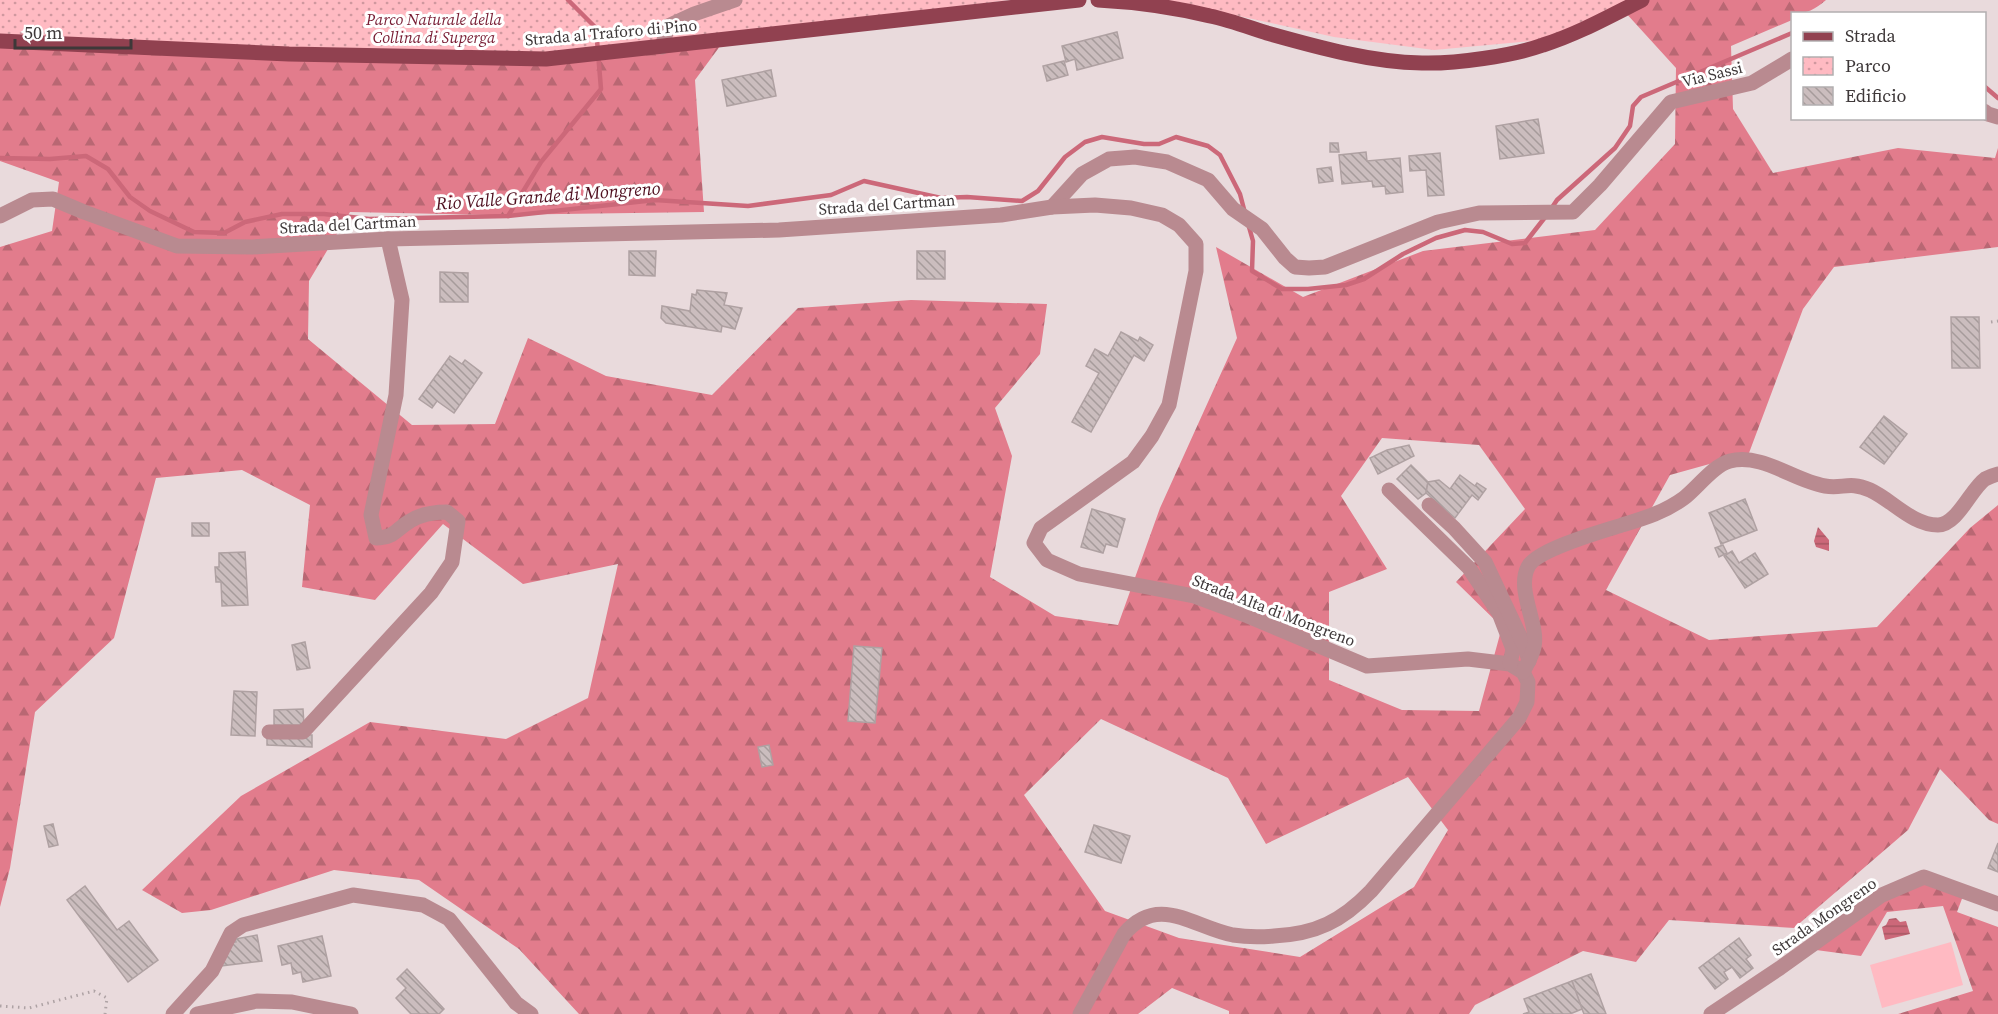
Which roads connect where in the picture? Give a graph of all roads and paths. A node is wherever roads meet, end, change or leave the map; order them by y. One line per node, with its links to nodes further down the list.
1 (735, 0): 6 (street)
2 (1079, 0): 6 (main road, Strada al Traforo di Pino)
3 (1098, 0): 4 (main road)
4 (1642, 0)
5 (0, 41): 6 (main road, Strada al Traforo di Pino)
6 (662, 47)
7 (1791, 60): 8 (street, Via Sassi)
8 (1052, 207): 10 (street, Strada del Cartman); 16 (street, Strada Alta di Mongreno)
9 (0, 216): 10 (street, Strada del Cartman)
10 (388, 239): 17 (street)
11 (1998, 321): 12 (path)
12 (1991, 322)
13 (1998, 474): 16 (street)
14 (1389, 490): 16 (street)
15 (1429, 505): 16 (street)
16 (1521, 665): 25 (street)
17 (269, 732)
18 (1998, 904): 26 (street, Strada Mongreno)
19 (0, 1006): 20 (path)
20 (105, 1014)
21 (173, 1014): 24 (street)
22 (197, 1014): 23 (street)
23 (351, 1014)
24 (531, 1014)
25 (1080, 1014)
26 (1712, 1014)

